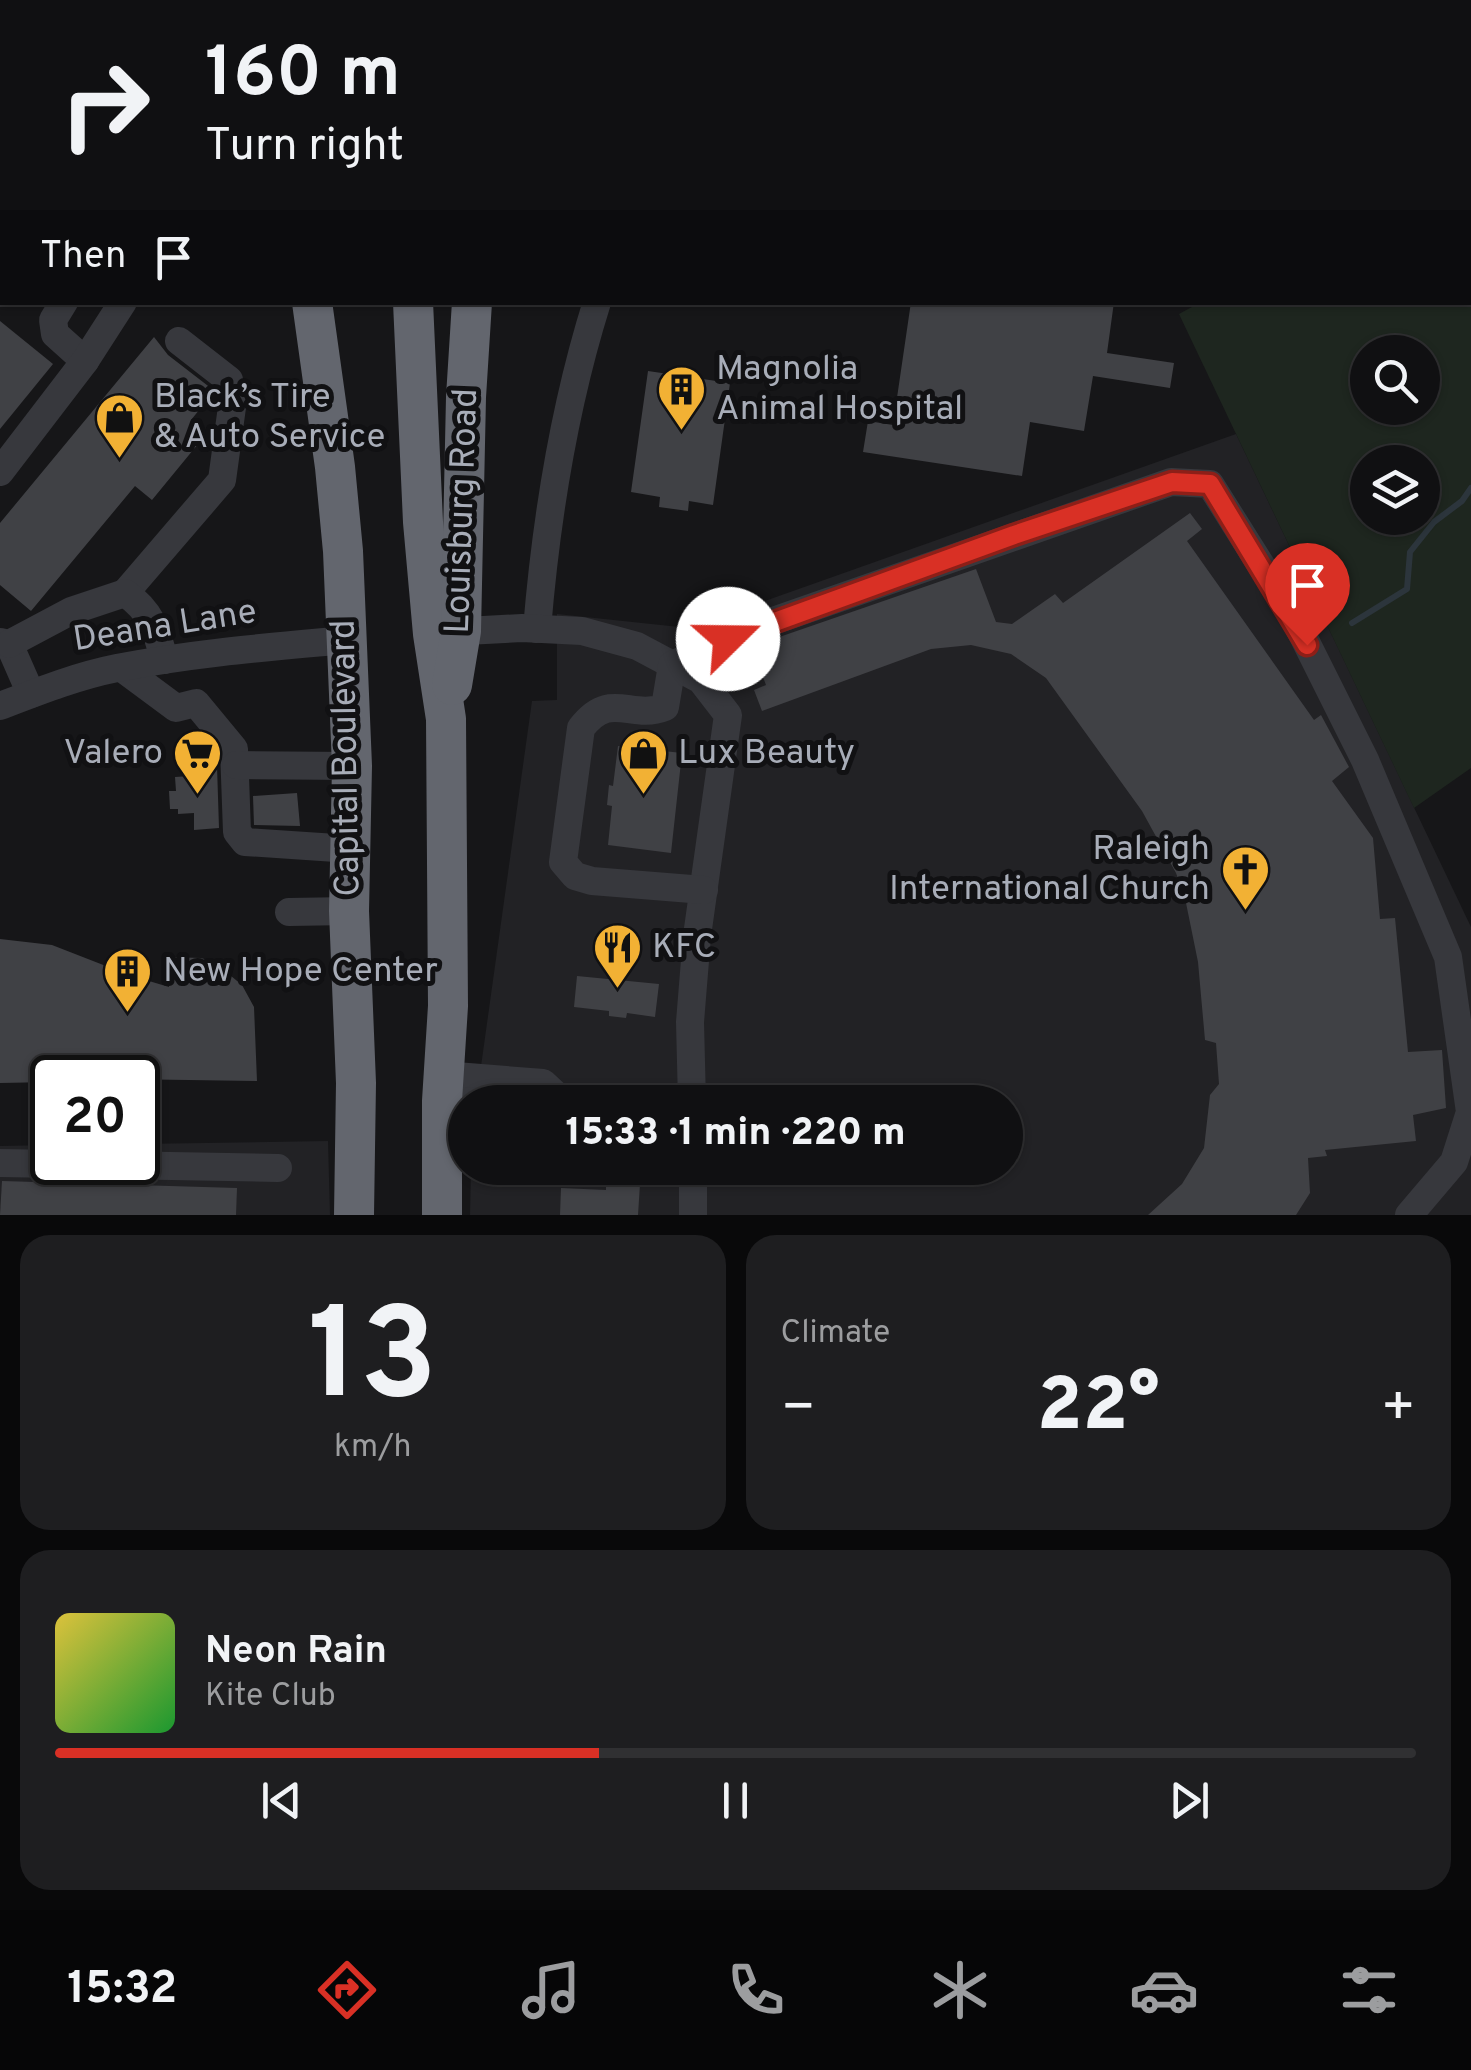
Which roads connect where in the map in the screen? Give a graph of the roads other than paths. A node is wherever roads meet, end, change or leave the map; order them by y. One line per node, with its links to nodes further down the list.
1 (62, 305): 8 (street)
2 (121, 305): 8 (street)
3 (312, 305): 13 (highway, Capital Boulevard)
4 (413, 305): 12 (highway)
5 (472, 305): 12 (highway, Louisburg Road)
6 (596, 305): 11 (street)
7 (179, 341): 10 (street)
8 (86, 361): 9 (street)
9 (0, 472)
10 (124, 593): 14 (street); 15 (street)
11 (537, 629): 12 (street); 16 (street)
12 (447, 632): 30 (highway)
13 (347, 640): 15 (street, Deana Lane); 22 (highway, Capital Boulevard)
14 (5, 643): 18 (street)
15 (174, 659): 17 (street, Deana Lane); 19 (street)
16 (672, 664): 24 (street); 24 (street); 39 (street)
17 (122, 668): 18 (street, Deana Lane); 19 (street)
18 (31, 694): 20 (street, Deana Lane)
19 (196, 703): 21 (street)
20 (0, 706)
21 (236, 765): 22 (street); 23 (street)
22 (352, 766): 23 (highway, Capital Boulevard)
23 (351, 849): 25 (highway, Capital Boulevard)
24 (704, 890): 29 (street)
25 (350, 910): 26 (street); 36 (highway, Capital Boulevard)
26 (289, 912)
27 (503, 1085): 28 (street)
28 (544, 1085)
29 (692, 1085)
30 (442, 1088): 31 (street); 32 (street); 37 (highway)
31 (448, 1088)
32 (448, 1090)
33 (0, 1163): 34 (street)
34 (278, 1168)
35 (692, 1185): 38 (street)
36 (354, 1215)
37 (442, 1215)
38 (693, 1215)
39 (1409, 1215)

